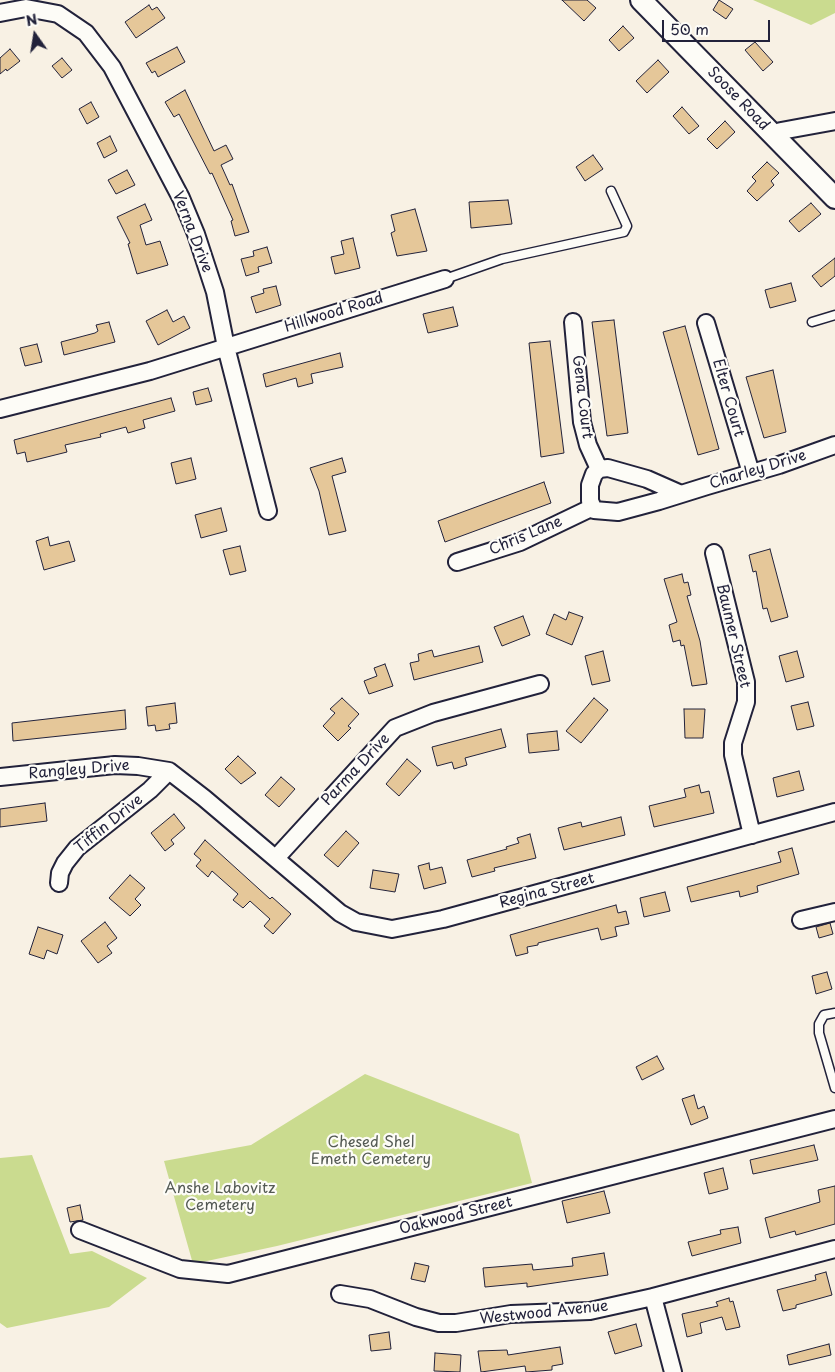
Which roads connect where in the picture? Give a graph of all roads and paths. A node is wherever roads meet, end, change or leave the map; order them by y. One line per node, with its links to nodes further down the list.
1 (640, 0): 4 (street, Soose Road)
2 (0, 13): 12 (street, Verna Drive)
3 (835, 121): 4 (street)
4 (773, 135): 6 (street, Soose Road)
5 (611, 191): 7 (lane, Hillwood Road)
6 (835, 198)
7 (445, 279): 12 (street, Hillwood Road)
8 (835, 315): 10 (lane)
9 (573, 322): 15 (street, Gena Court)
10 (812, 322)
11 (706, 323): 16 (street, Elter Court)
12 (226, 347): 13 (street, Hillwood Road); 19 (street, Verna Drive)
13 (0, 408)
14 (835, 445): 16 (street, Charley Drive)
15 (599, 469): 17 (street); 18 (street)
16 (751, 473): 17 (street, Charley Drive)
17 (681, 494): 18 (street, Charley Drive)
18 (593, 507): 21 (street, Chris Lane)
19 (268, 511)
20 (714, 553): 26 (street, Baumer Street)
21 (457, 562)
22 (540, 684): 27 (street, Parma Drive)
23 (169, 771): 24 (street, Rangley Drive); 27 (street, Rangley Drive); 28 (street, Tiffin Drive)
24 (0, 777)
25 (835, 812): 26 (street, Regina Street)
26 (752, 835): 27 (street, Regina Street)
27 (276, 858)
28 (59, 883)
29 (835, 912): 30 (street)
30 (801, 920)
31 (835, 1013): 32 (lane)
32 (835, 1088)
33 (835, 1120): 34 (street, Oakwood Street)
34 (80, 1230)
35 (835, 1249): 37 (street, Westwood Avenue)
36 (340, 1294): 37 (street, Westwood Avenue)
37 (653, 1297): 38 (street)
38 (673, 1372)

